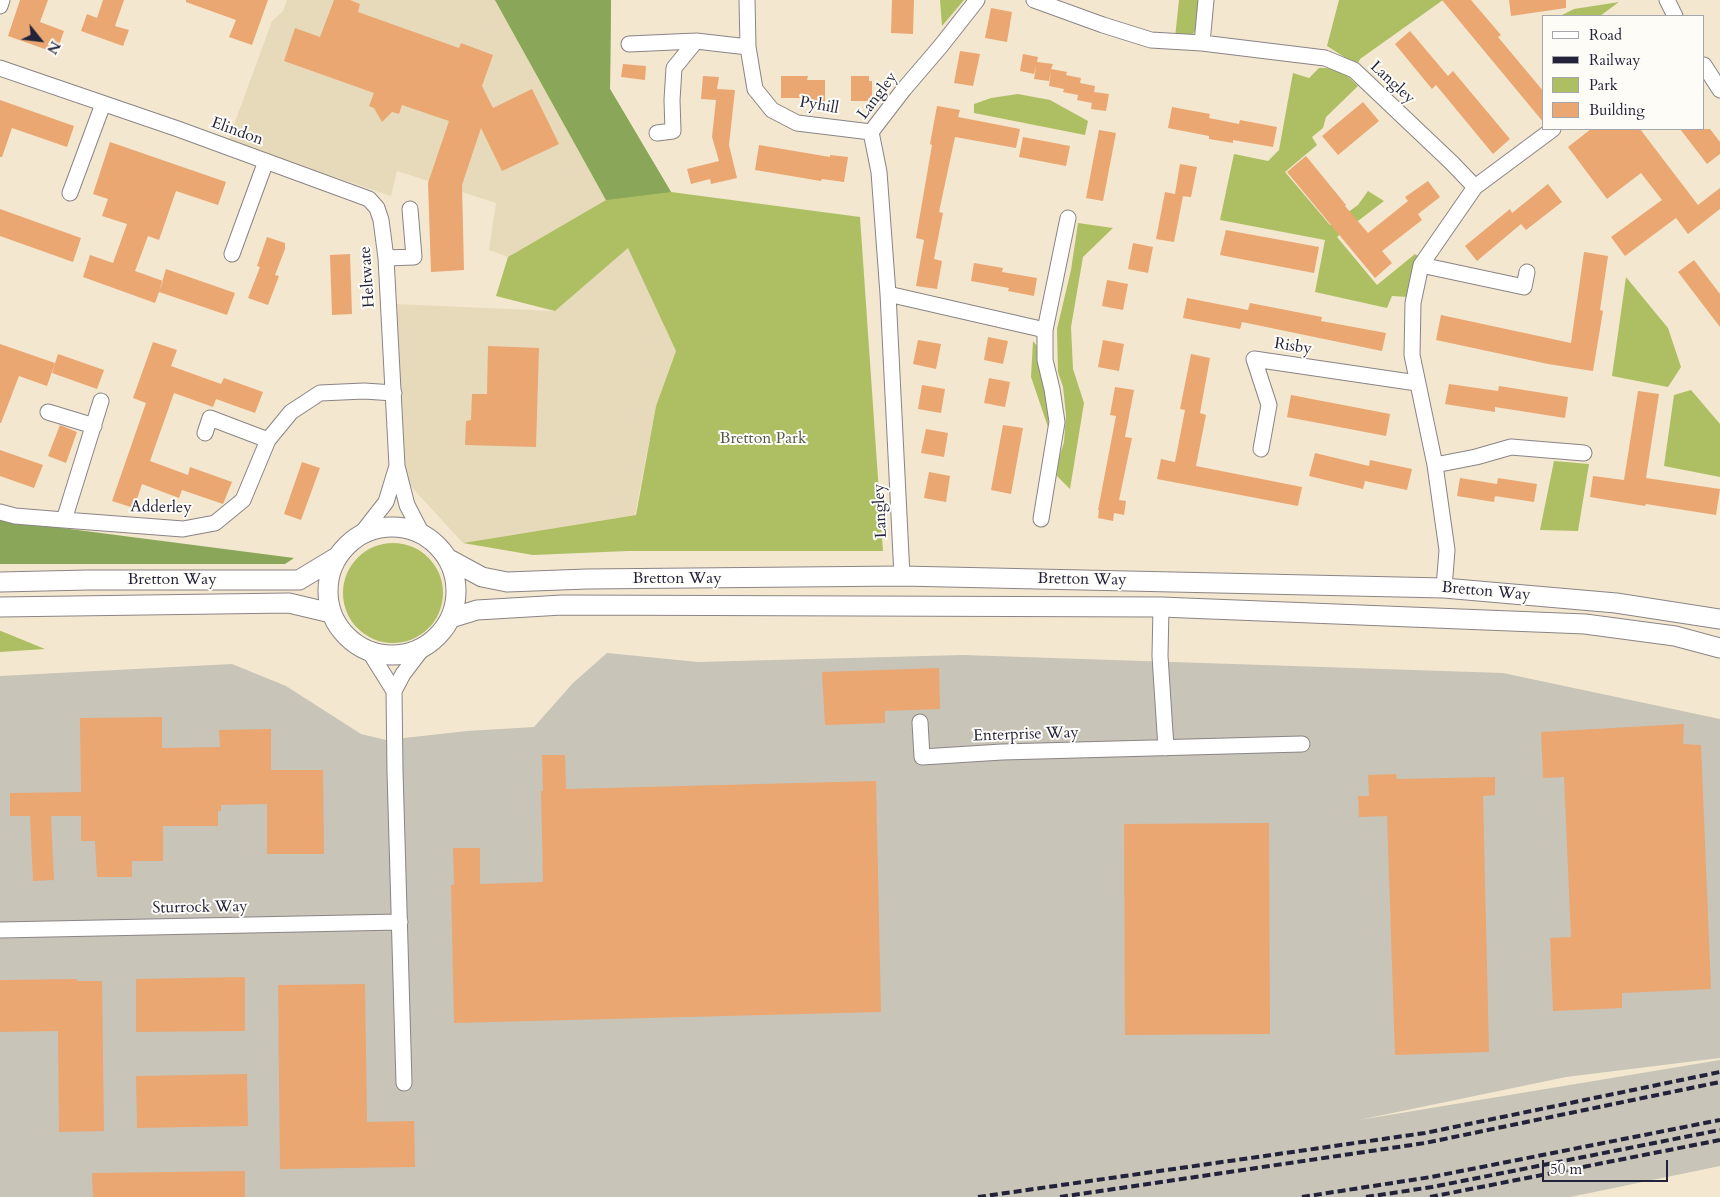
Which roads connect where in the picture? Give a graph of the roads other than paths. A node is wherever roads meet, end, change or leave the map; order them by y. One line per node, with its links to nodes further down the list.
1 (2, 0): 7 (street)
2 (747, 0): 12 (street, Pyhill)
3 (977, 0): 18 (street, Langley)
4 (1034, 0): 10 (street, Langley)
5 (1206, 0): 10 (street)
6 (1667, 0): 8 (street)
7 (0, 6)
8 (1674, 15)
9 (696, 41): 11 (street); 12 (street); 19 (street)
10 (1202, 43): 21 (street, Langley)
11 (629, 44)
12 (748, 46): 18 (street, Pyhill)
13 (1705, 67): 15 (street)
14 (0, 68): 16 (street, Elindon)
15 (1720, 90)
16 (103, 104): 20 (street, Elindon); 22 (street)
17 (1552, 130): 21 (street)
18 (871, 132): 29 (street, Langley)
19 (657, 133)
20 (266, 161): 25 (street, Elindon); 26 (street, Heltwate)
21 (1475, 187): 27 (street)
22 (70, 194)
23 (410, 209): 26 (street)
24 (1068, 218): 30 (street)
25 (232, 254)
26 (386, 258): 32 (street, Heltwate)
27 (1421, 265): 28 (street); 31 (street)
28 (1527, 272)
29 (888, 294): 30 (street); 49 (street, Langley)
30 (1045, 330): 43 (street)
31 (1417, 383): 38 (street, Risby); 41 (street)
32 (394, 393): 37 (street, Adderley); 40 (street, Heltwate)
33 (102, 401): 35 (street)
34 (48, 412): 35 (street)
35 (94, 426): 44 (street)
36 (205, 433): 37 (street)
37 (268, 440): 44 (street, Adderley)
38 (1261, 449)
39 (1584, 453): 41 (street)
40 (397, 466): 45 (street, Heltwate); 46 (street, Heltwate)
41 (1435, 466): 51 (street)
42 (0, 512): 44 (street, Adderley)
43 (1041, 519)
44 (64, 520)
45 (361, 534): 46 (street); 47 (street)
46 (422, 534): 48 (street)
47 (337, 557): 50 (street, Bretton Way); 54 (street)
48 (447, 558): 49 (street, Bretton Way); 55 (street)
49 (902, 576): 51 (street, Bretton Way)
50 (0, 582)
51 (1444, 588): 56 (street, Bretton Way)
52 (0, 607): 54 (street, Bretton Way)
53 (1161, 607): 55 (street, Bretton Way); 58 (street, Bretton Way); 63 (street)
54 (331, 612): 59 (street)
55 (451, 618): 57 (street)
56 (1720, 619)
57 (425, 646): 59 (street); 60 (street)
58 (1720, 648)
59 (369, 651): 60 (street)
60 (394, 691): 64 (street)
61 (920, 722): 63 (street, Enterprise Way)
62 (1302, 744): 63 (street, Enterprise Way)
63 (1166, 748)
64 (400, 922): 65 (street, Sturrock Way); 66 (street)
65 (0, 930)
66 (404, 1083)

